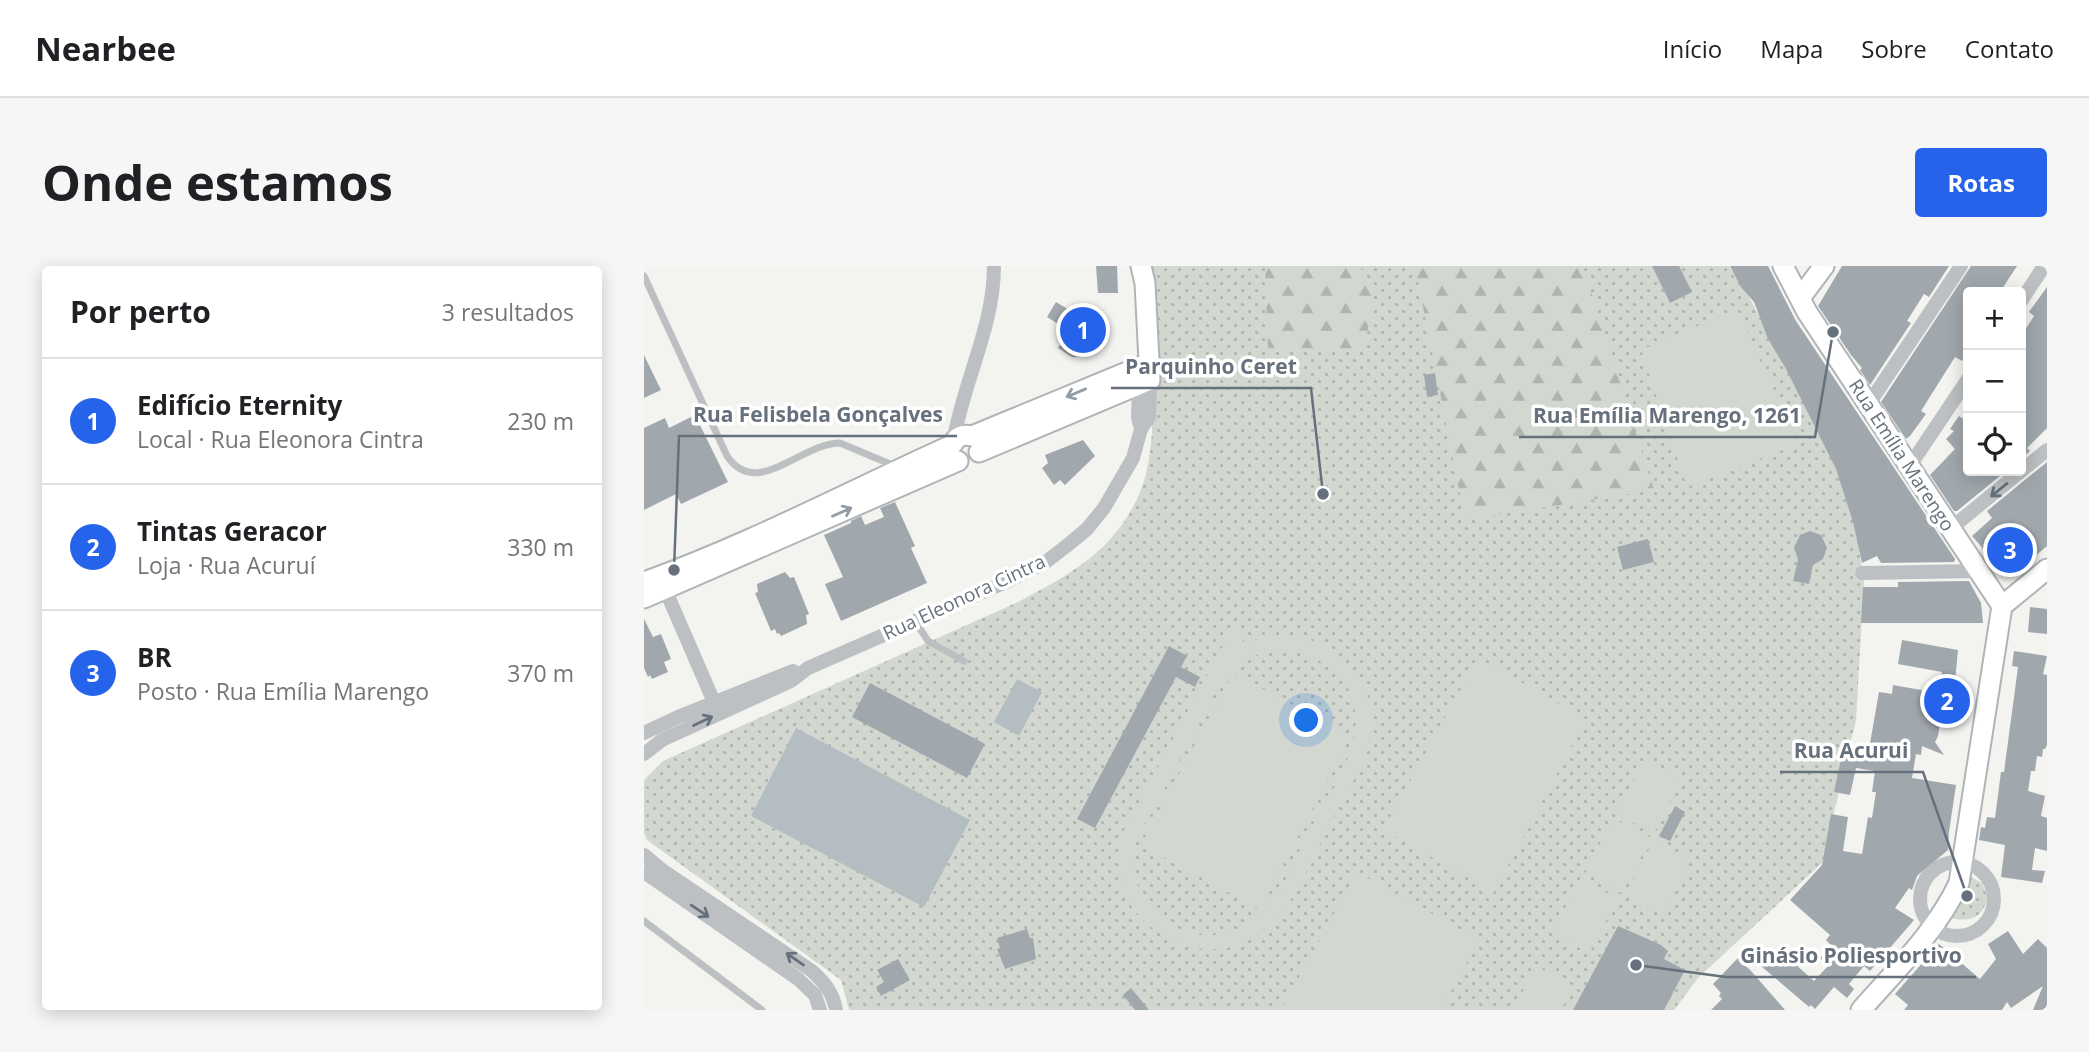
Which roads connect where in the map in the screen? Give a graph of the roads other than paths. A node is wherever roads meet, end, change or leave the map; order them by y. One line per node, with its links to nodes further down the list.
1 (995, 266): 13 (street)
2 (1140, 266): 10 (street, Rua Eleonora Cintra)
3 (1783, 266): 9 (street, Rua Emília Marengo)
4 (1824, 266): 9 (street)
5 (1961, 266): 12 (street)
6 (2044, 266): 8 (street)
7 (644, 276): 16 (lane)
8 (2026, 293)
9 (1800, 298): 12 (street, Rua Emília Marengo)
10 (1144, 374): 13 (street); 25 (street, Rua Eleonora Cintra)
11 (1963, 386): 15 (street)
12 (1868, 405): 15 (street, Rua Emília Marengo)
13 (963, 442): 16 (street); 22 (street, one-way to 13)
14 (2047, 450): 17 (street, one-way to 17)
15 (1909, 467): 17 (street, Rua Emília Marengo)
16 (900, 468): 21 (street)
17 (1950, 529): 19 (street, Rua Emília Marengo)
18 (2047, 569): 24 (street)
19 (1978, 571): 20 (street); 24 (street, Rua Emília Marengo)
20 (1862, 573)
21 (644, 582)
22 (665, 589): 23 (street); 28 (street)
23 (644, 598)
24 (2002, 606): 32 (street)
25 (915, 620): 26 (lane); 27 (street, Rua Eleonora Cintra)
26 (964, 661)
27 (808, 668): 28 (street, Rua Eleonora Cintra); 30 (street, Rua Eleonora Cintra, one-way to 27)
28 (714, 702): 29 (street, Rua Eleonora Cintra)
29 (644, 733)
30 (644, 754)
31 (644, 855): 38 (street, one-way to 31)
32 (1962, 862): 35 (street); 35 (street); 35 (street)
33 (644, 872): 37 (street, one-way to 37)
34 (644, 921): 36 (lane)
35 (1933, 927): 39 (street)
36 (762, 1010)
37 (820, 1010)
38 (836, 1010)
39 (1861, 1010)

